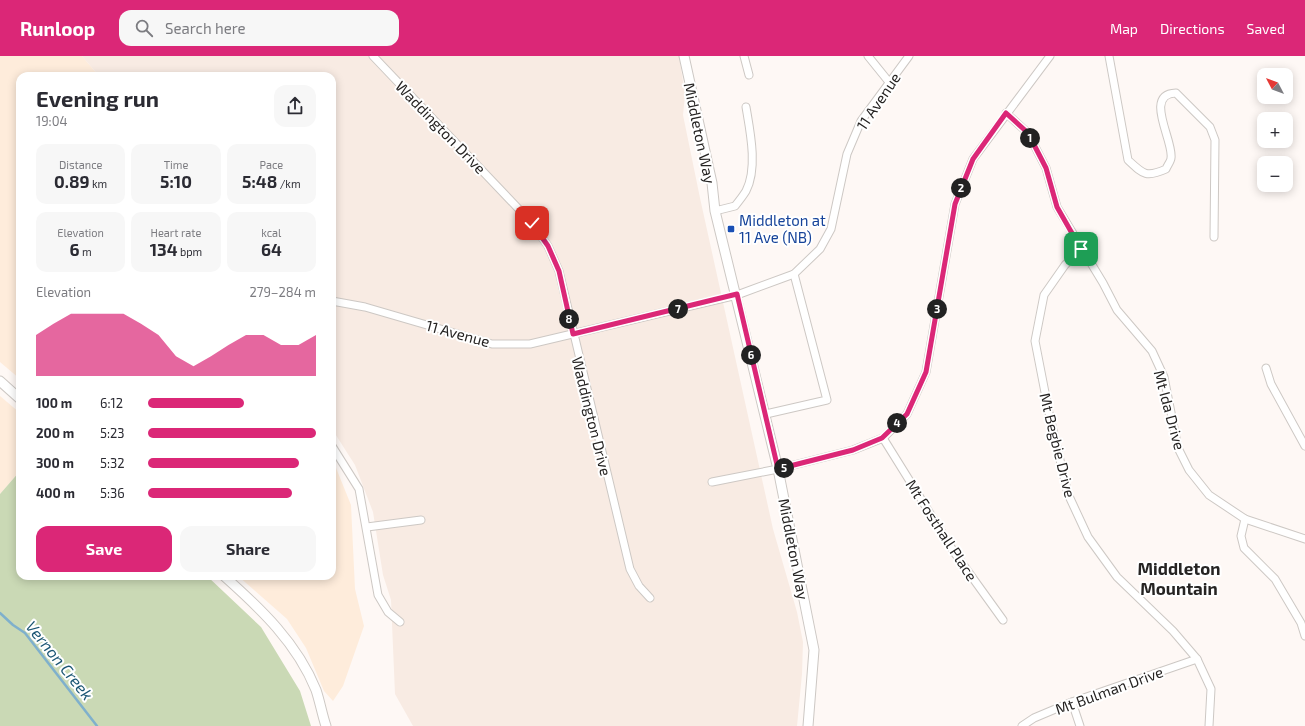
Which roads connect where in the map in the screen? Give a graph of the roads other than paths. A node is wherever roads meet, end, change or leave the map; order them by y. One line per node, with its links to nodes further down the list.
1 (373, 56): 18 (street, Waddington Drive)
2 (684, 56): 12 (street, Middleton Way)
3 (744, 56): 8 (street)
4 (868, 56): 9 (street)
5 (909, 56): 9 (street, 11 Avenue)
6 (1050, 56): 11 (street)
7 (1109, 56): 13 (street)
8 (749, 75)
9 (889, 82): 15 (street, 11 Avenue)
10 (746, 107): 12 (street)
11 (1006, 113): 14 (street, Mt Ida Drive); 23 (street)
12 (715, 211): 16 (street, Middleton Way)
13 (1214, 236)
14 (1081, 249): 28 (street, Mt Ida Drive); 37 (street, Mt Begbie Drive)
15 (794, 274): 16 (street, 11 Avenue); 22 (street)
16 (737, 294): 18 (street, 11 Avenue); 22 (street, Middleton Way)
17 (336, 302): 18 (street, 11 Avenue)
18 (573, 334): 33 (street, Waddington Drive)
19 (1266, 368): 24 (street)
20 (0, 381): 21 (street)
21 (16, 395)
22 (766, 414): 26 (street, Middleton Way)
23 (882, 438): 26 (street); 34 (street, Mt Fosthall Place)
24 (1305, 446)
25 (336, 452): 30 (street)
26 (778, 469): 27 (street); 40 (street, Middleton Way)
27 (712, 482)
28 (1245, 519): 31 (street, Mt Ida Drive); 36 (street)
29 (421, 520): 30 (street)
30 (367, 527): 35 (street)
31 (1305, 539)
32 (228, 580): 39 (street)
33 (650, 598)
34 (1003, 620)
35 (400, 622)
36 (1305, 636)
37 (1197, 659): 38 (street, Mt Bulman Drive); 43 (street, Mt Begbie Drive)
38 (1072, 702): 41 (street, Mt Bulman Drive); 42 (street)
39 (326, 726)
40 (808, 726)
41 (1022, 726)
42 (1080, 726)
43 (1209, 726)

